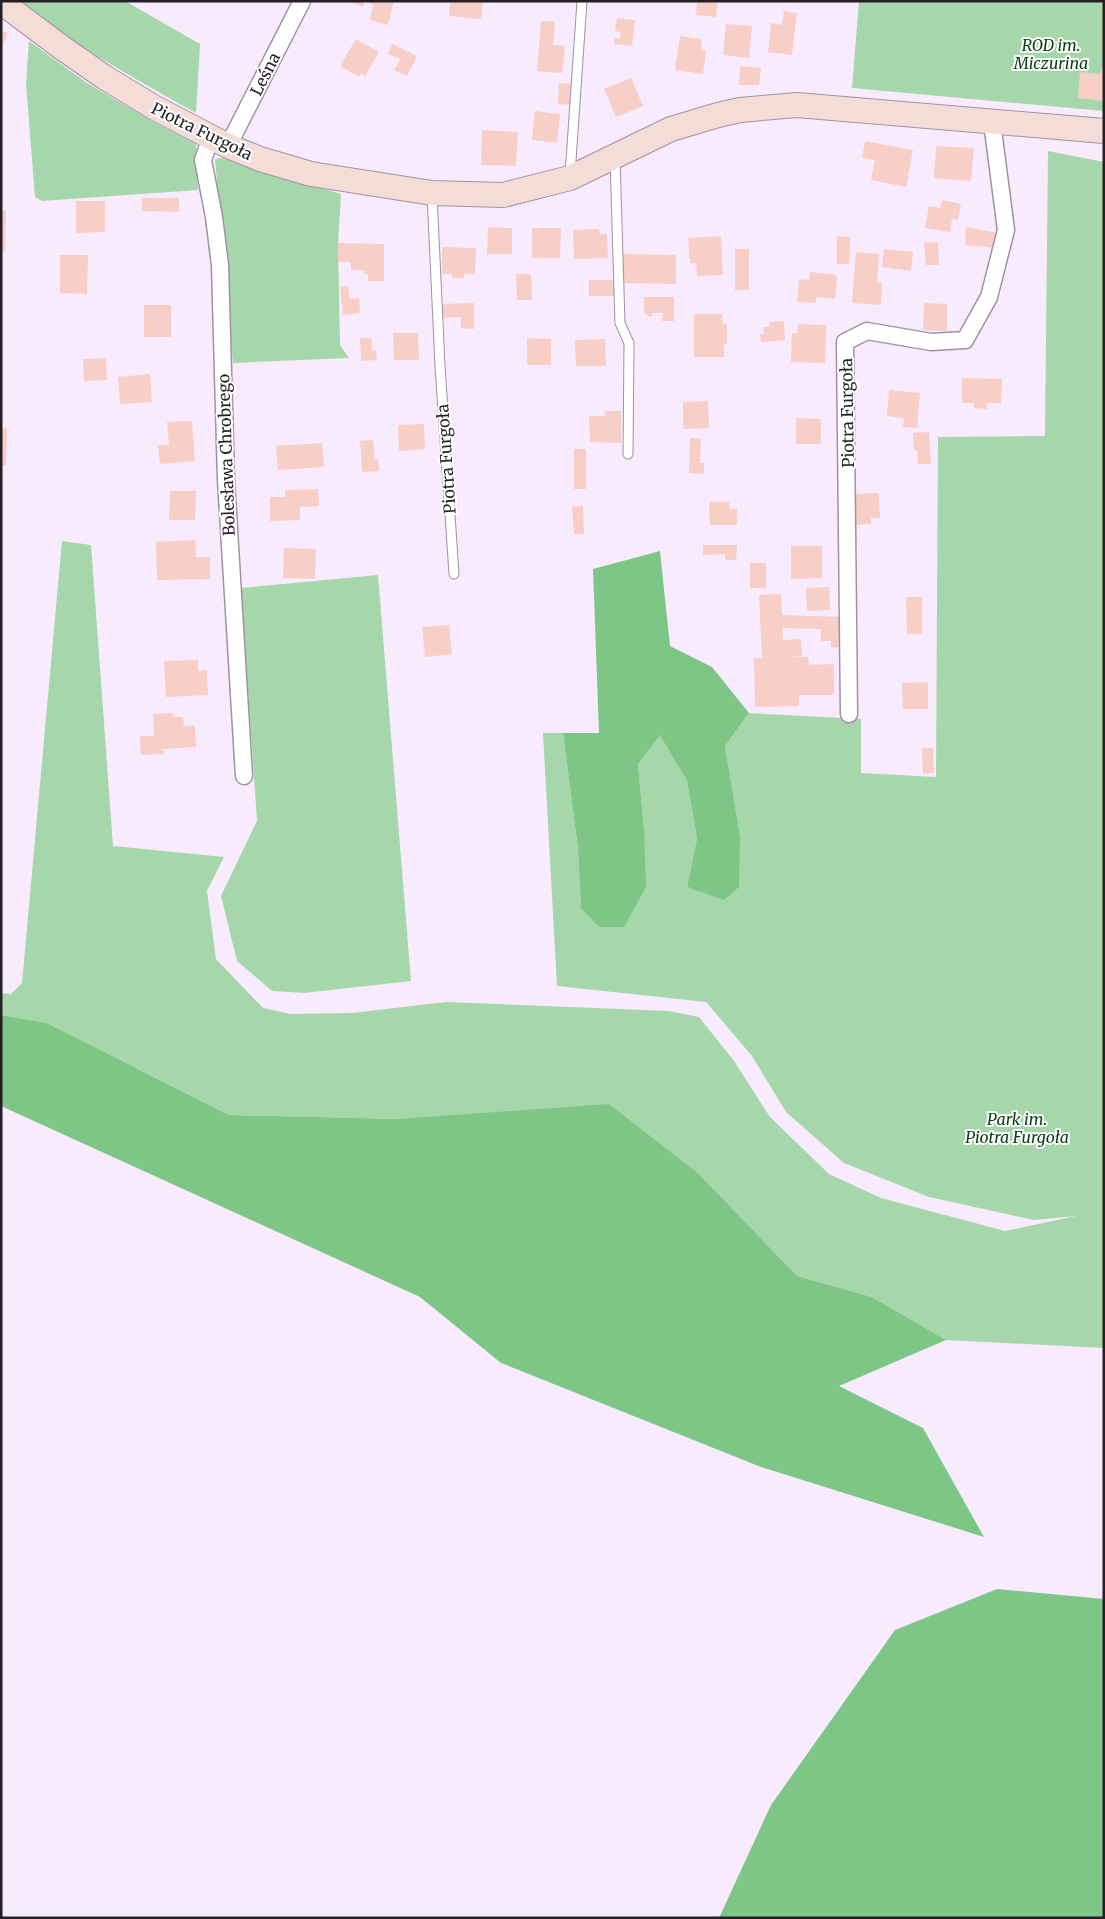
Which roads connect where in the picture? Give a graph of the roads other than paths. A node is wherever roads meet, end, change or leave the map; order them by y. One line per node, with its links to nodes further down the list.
1 (302, 1): 6 (street, Leśna)
2 (582, 1): 8 (lane)
3 (1, 2): 6 (street, Piotra Furgoła)
4 (992, 122): 5 (street, Piotra Furgoła); 7 (street, Piotra Furgoła); 12 (street, Piotra Furgoła)
5 (1104, 131)
6 (220, 142): 9 (street, Piotra Furgoła); 13 (street, Bolesława Chrobrego)
7 (615, 155): 8 (street, Piotra Furgoła); 10 (lane)
8 (570, 178): 9 (street, Piotra Furgoła)
9 (432, 194): 11 (lane, Piotra Furgoła)
10 (628, 454)
11 (454, 574)
12 (849, 714)
13 (244, 776)

